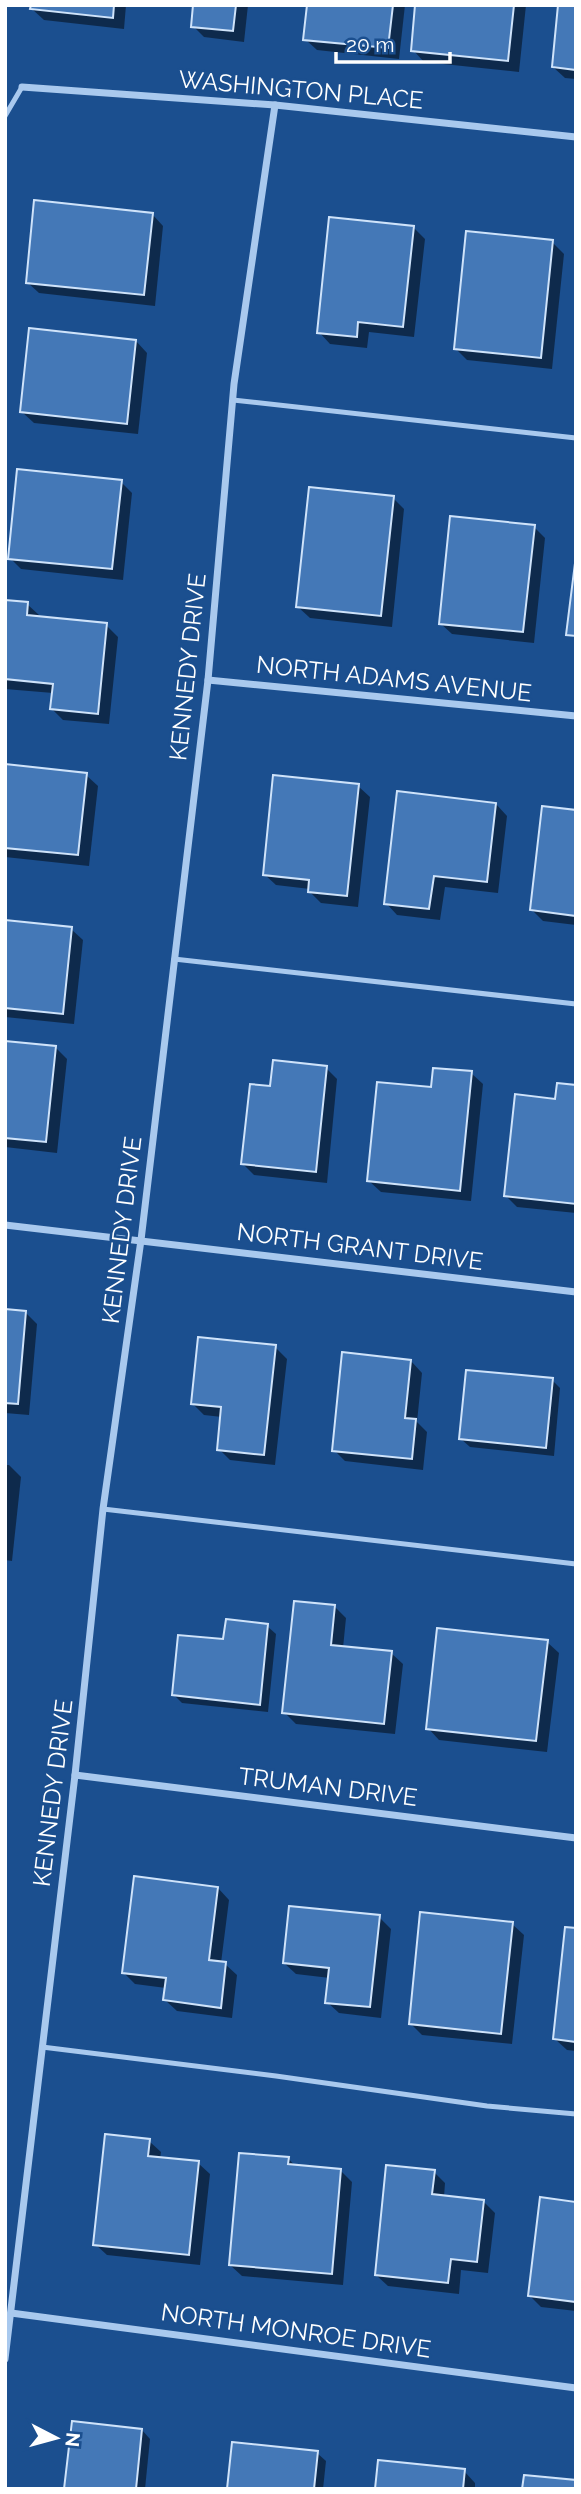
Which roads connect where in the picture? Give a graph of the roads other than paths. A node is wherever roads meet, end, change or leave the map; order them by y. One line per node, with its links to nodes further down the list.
1 (22, 87): 2 (street, WASHINGTON PLACE); 3 (lane)
2 (275, 105): 4 (street, WASHINGTON PLACE); 5 (street, KENNEDY DRIVE)
3 (5, 116)
4 (576, 137)
5 (233, 400): 6 (lane); 7 (street, KENNEDY DRIVE)
6 (576, 438)
7 (208, 680): 8 (street, NORTH ADAMS AVENUE); 9 (street, KENNEDY DRIVE)
8 (576, 716)
9 (174, 959): 10 (lane); 12 (street, KENNEDY DRIVE)
10 (576, 1004)
11 (5, 1225): 12 (street, NORTH GRANT DRIVE)
12 (141, 1240): 13 (street, NORTH GRANT DRIVE); 14 (street, KENNEDY DRIVE)
13 (576, 1292)
14 (103, 1509): 15 (lane); 16 (street, KENNEDY DRIVE)
15 (576, 1564)
16 (75, 1775): 17 (street, TRUMAN DRIVE); 18 (street, KENNEDY DRIVE)
17 (576, 1838)
18 (43, 2046): 19 (lane); 20 (street, KENNEDY DRIVE)
19 (576, 2114)
20 (11, 2313): 21 (street, KENNEDY DRIVE); 22 (street, NORTH MONROE DRIVE)
21 (5, 2359)
22 (576, 2388)

